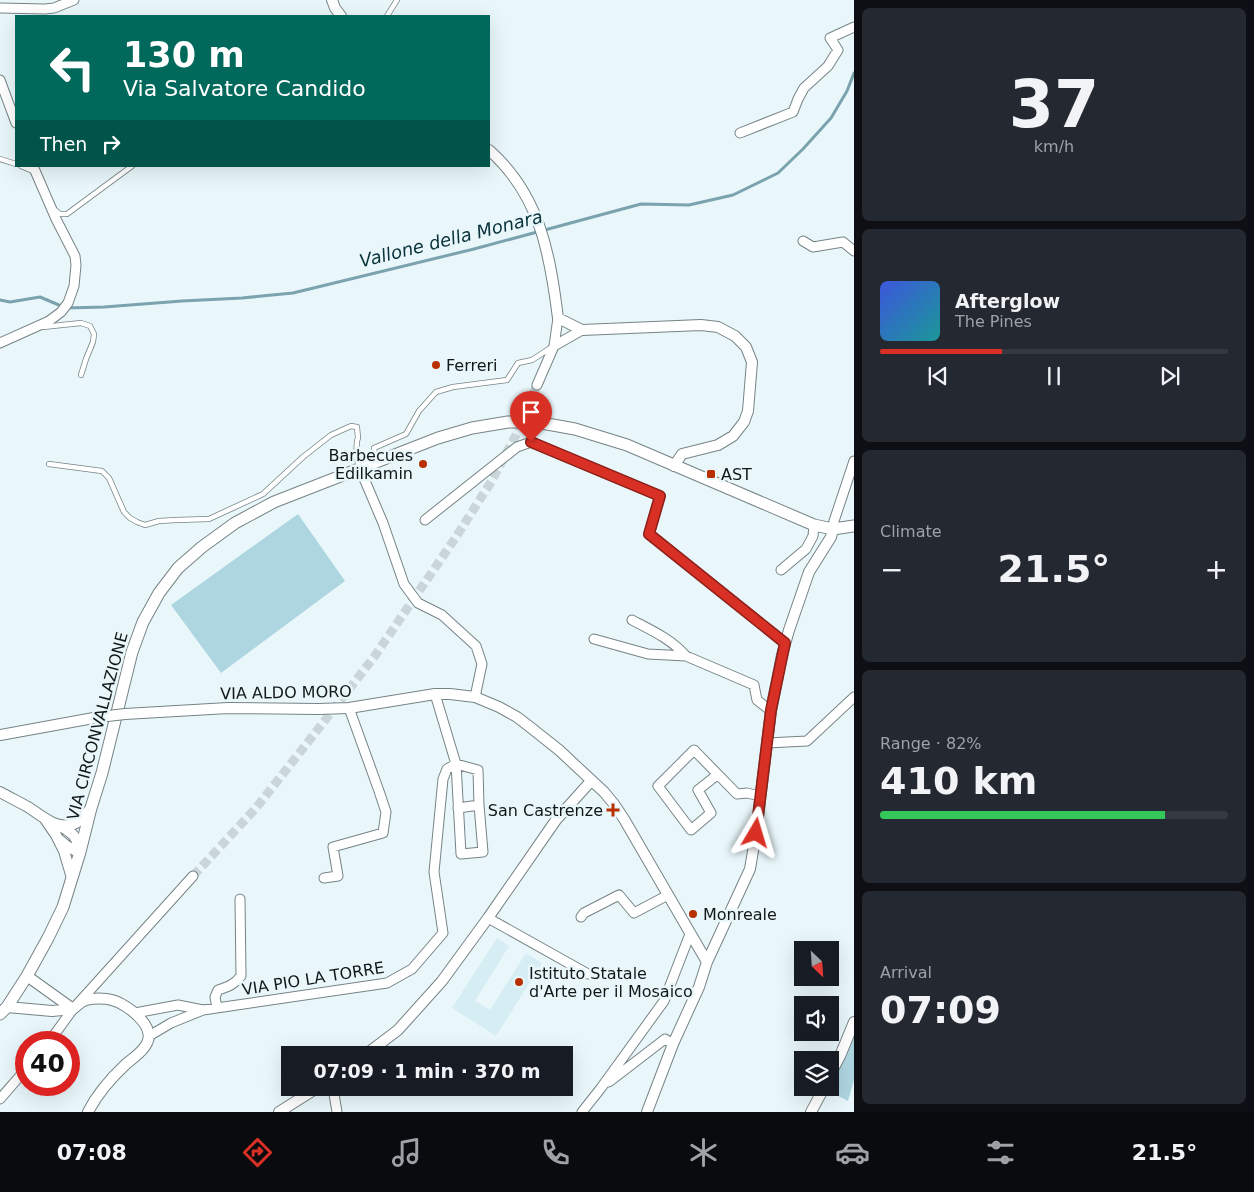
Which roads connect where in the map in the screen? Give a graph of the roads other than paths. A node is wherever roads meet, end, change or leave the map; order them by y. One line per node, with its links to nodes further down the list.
1 (74, 0): 4 (street)
2 (332, 0): 5 (street)
3 (397, 0): 6 (lane)
4 (0, 8)
5 (341, 15)
6 (389, 15)
7 (854, 27): 10 (street)
8 (0, 80): 9 (street)
9 (15, 120)
10 (740, 133)
11 (490, 151): 19 (street)
12 (0, 159): 13 (lane)
13 (15, 164)
14 (131, 167): 16 (lane)
15 (34, 169): 16 (street)
16 (50, 206): 20 (street)
17 (803, 241): 18 (street)
18 (854, 251)
19 (558, 318): 21 (street); 23 (street)
20 (37, 327): 22 (street); 24 (lane)
21 (582, 330): 23 (street); 29 (street)
22 (0, 343)
23 (554, 346): 25 (street); 27 (lane)
24 (81, 375)
25 (537, 385)
26 (854, 460): 34 (street)
27 (376, 462): 29 (main road, VIA CIRCONVALLAZIONE); 30 (main road, VIA CIRCONVALLAZIONE)
28 (49, 464): 30 (lane)
29 (674, 466): 32 (main road, VIA CIRCONVALLAZIONE)
30 (360, 468): 41 (street); 53 (main road, VIA CIRCONVALLAZIONE)
31 (425, 520): 38 (street)
32 (814, 525): 34 (main road, VIA CIRCONVALLAZIONE); 35 (street)
33 (854, 526): 34 (main road, VIA CIRCONVALLAZIONE)
34 (833, 529): 38 (street)
35 (781, 570)
36 (632, 620): 39 (street)
37 (594, 639): 39 (street)
38 (785, 643): 44 (street)
39 (686, 656): 44 (street)
40 (435, 694): 41 (street, VIA ALDO MORO); 43 (street, VIA ALDO MORO); 47 (street)
41 (475, 697): 49 (street, VIA ALDO MORO)
42 (854, 697): 46 (street)
43 (349, 708): 45 (street, VIA ALDO MORO, bridge); 59 (street)
44 (771, 710): 46 (street)
45 (0, 735)
46 (767, 743): 51 (street)
47 (456, 764): 52 (street); 54 (street); 68 (street, VIA PIO LA TORRE)
48 (716, 775): 51 (street)
49 (591, 781): 60 (street, VIA ALDO MORO); 63 (street)
50 (0, 792): 55 (street)
51 (760, 796): 65 (street)
52 (479, 805): 54 (street); 54 (street)
53 (91, 808): 55 (street); 56 (main road, VIA CIRCONVALLAZIONE)
54 (458, 808)
55 (58, 830): 56 (street); 58 (street)
56 (80, 852): 58 (main road, VIA CIRCONVALLAZIONE)
57 (193, 876): 69 (street)
58 (72, 878): 67 (main road, VIA CIRCONVALLAZIONE)
59 (324, 878)
60 (668, 895): 62 (street); 64 (street, VIA ALDO MORO)
61 (240, 899): 68 (street)
62 (581, 917)
63 (488, 918): 66 (street); 77 (street)
64 (690, 934): 65 (street, VIA ALDO MORO); 80 (street)
65 (707, 962): 76 (street)
66 (588, 974)
67 (27, 976): 69 (street); 70 (main road, VIA CIRCONVALLAZIONE)
68 (216, 1008): 71 (street, VIA PIO LA TORRE)
69 (73, 1009): 70 (street); 72 (street); 74 (street)
70 (3, 1010)
71 (203, 1010): 72 (street); 75 (street)
72 (136, 1013): 75 (street)
73 (854, 1022): 78 (street)
74 (57, 1031)
75 (149, 1036): 85 (street)
76 (673, 1044): 80 (street); 89 (street)
77 (377, 1046)
78 (839, 1058)
79 (15, 1082): 84 (street)
80 (602, 1088): 88 (street)
81 (304, 1096): 86 (street)
82 (334, 1096): 87 (street)
83 (820, 1096): 90 (street)
84 (0, 1099)
85 (88, 1112)
86 (279, 1112)
87 (337, 1112)
88 (582, 1112)
89 (647, 1112)
90 (811, 1112)

